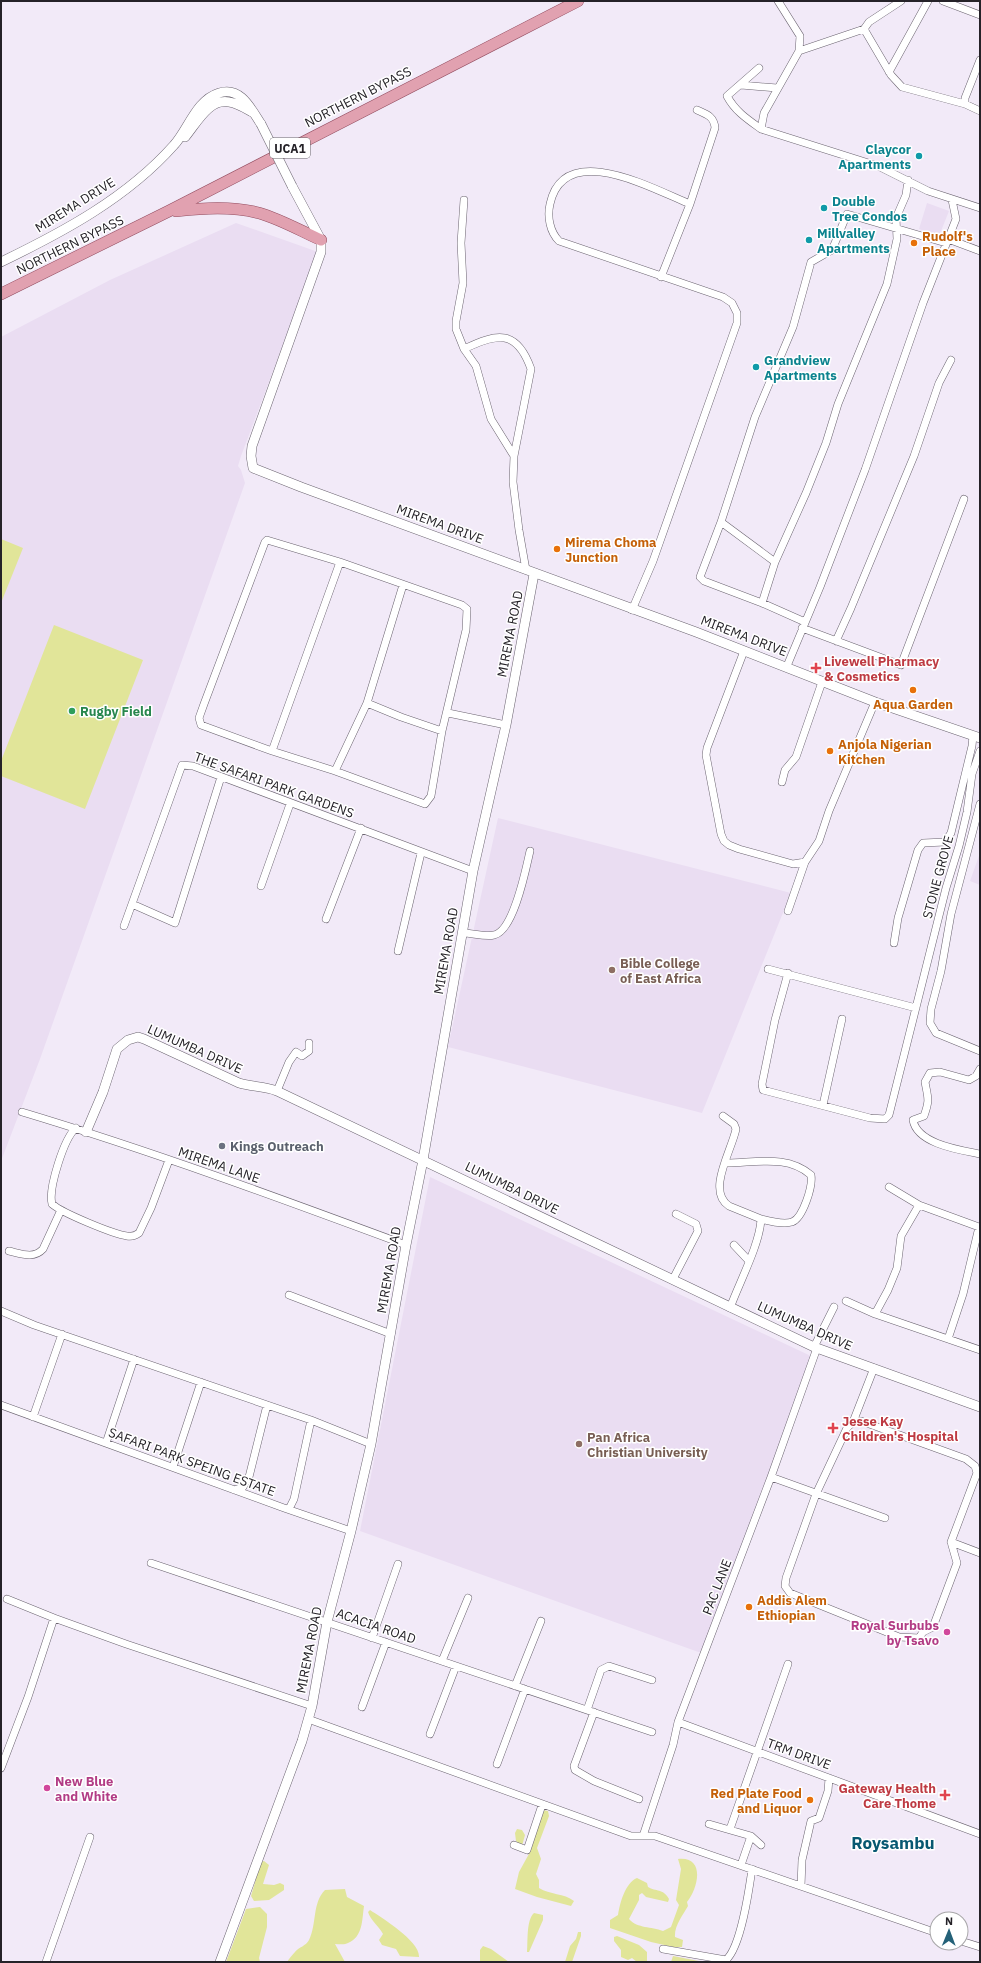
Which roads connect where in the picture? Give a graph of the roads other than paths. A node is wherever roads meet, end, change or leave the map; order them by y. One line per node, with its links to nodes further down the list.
1 (578, 1): 25 (main road, NORTHERN BYPASS / UCA1)
2 (778, 1): 10 (street)
3 (901, 1): 9 (street)
4 (928, 1): 13 (street)
5 (943, 1): 7 (street)
6 (965, 1): 7 (street)
7 (970, 11): 8 (street)
8 (980, 15)
9 (864, 29): 10 (street); 13 (street)
10 (799, 51): 15 (street)
11 (980, 61): 16 (street)
12 (759, 68): 14 (street)
13 (889, 72): 16 (street)
14 (741, 85): 15 (street); 19 (street)
15 (777, 88): 19 (street)
16 (965, 104): 18 (street)
17 (697, 110): 23 (street)
18 (980, 111)
19 (761, 129): 20 (street)
20 (908, 180): 22 (street); 26 (street)
21 (464, 200): 33 (street)
22 (952, 200): 24 (street); 28 (street)
23 (690, 204): 31 (street); 31 (street)
24 (980, 208)
25 (169, 211): 27 (main road); 32 (main road, NORTHERN BYPASS / UCA1)
26 (896, 229): 28 (street); 37 (street); 39 (street)
27 (321, 240): 30 (street, MIREMA DRIVE, bridge); 40 (street, MIREMA DRIVE)
28 (947, 241): 29 (street); 44 (street)
29 (980, 251)
30 (1, 262)
31 (662, 277): 43 (street)
32 (1, 294)
33 (464, 349): 35 (street); 35 (street, MIREMA ROAD)
34 (951, 360): 45 (street)
35 (514, 456): 40 (street, MIREMA ROAD)
36 (964, 499): 45 (street)
37 (721, 522): 39 (street); 42 (street)
38 (340, 562): 41 (street); 55 (street); 55 (street)
39 (775, 562): 42 (street)
40 (530, 572): 43 (street, MIREMA DRIVE); 52 (street, MIREMA ROAD)
41 (403, 584): 50 (street); 51 (street)
42 (762, 603): 44 (street)
43 (632, 610): 46 (street, MIREMA DRIVE)
44 (803, 625): 45 (street); 47 (street)
45 (836, 641)
46 (744, 651): 47 (street, MIREMA DRIVE); 65 (street)
47 (787, 666): 48 (street, MIREMA DRIVE)
48 (822, 682): 49 (street, MIREMA DRIVE); 59 (street)
49 (875, 702): 54 (street, MIREMA DRIVE); 65 (street)
50 (367, 703): 53 (street); 57 (street)
51 (448, 713): 52 (street); 53 (street)
52 (506, 725): 66 (street, MIREMA ROAD)
53 (442, 731): 57 (street)
54 (976, 737): 73 (street)
55 (272, 751): 57 (street)
56 (980, 752): 77 (street, STONE GROVE)
57 (336, 771)
58 (221, 777): 60 (street, THE SAFARI PARK GARDENS); 68 (street, THE SAFARI PARK GARDENS); 68 (street)
59 (782, 782)
60 (290, 804): 62 (street, THE SAFARI PARK GARDENS); 67 (street)
61 (980, 804): 80 (street)
62 (361, 828): 64 (street, THE SAFARI PARK GARDENS); 70 (street)
63 (530, 851): 72 (street)
64 (421, 853): 66 (street, THE SAFARI PARK GARDENS); 74 (street)
65 (805, 862): 69 (street)
66 (473, 871): 72 (street, MIREMA ROAD)
67 (261, 886)
68 (132, 904): 71 (street, THE SAFARI PARK GARDENS)
69 (788, 911)
70 (326, 920)
71 (124, 926)
72 (462, 933): 90 (street, MIREMA ROAD)
73 (894, 943)
74 (398, 951)
75 (768, 969): 76 (street)
76 (788, 973): 77 (street); 83 (street, STONE GROVE)
77 (916, 1008): 83 (street, STONE GROVE)
78 (842, 1019): 83 (street)
79 (309, 1042): 82 (street)
80 (980, 1051)
81 (980, 1069): 88 (street)
82 (277, 1091): 87 (street, LUMUMBA DRIVE); 90 (street, LUMUMBA DRIVE)
83 (823, 1105)
84 (22, 1112): 86 (street, MIREMA LANE)
85 (723, 1116): 91 (street)
86 (76, 1128): 87 (street, MIREMA LANE); 94 (street)
87 (86, 1132): 89 (street, MIREMA LANE)
88 (980, 1154)
89 (169, 1160): 94 (street); 98 (street, MIREMA LANE)
90 (423, 1160): 98 (street, MIREMA ROAD); 102 (street, LUMUMBA DRIVE)
91 (726, 1163): 96 (street); 96 (street)
92 (889, 1188): 93 (street)
93 (919, 1205): 97 (street); 108 (street)
94 (61, 1210): 100 (street)
95 (676, 1214): 102 (street)
96 (761, 1219): 101 (street)
97 (980, 1228): 111 (street)
98 (406, 1245): 110 (street, MIREMA ROAD)
99 (734, 1245): 101 (street)
100 (9, 1251)
101 (749, 1261): 106 (street)
102 (673, 1279): 106 (street, LUMUMBA DRIVE)
103 (289, 1295): 110 (street, MIREMA ROAD)
104 (846, 1302): 108 (street)
105 (834, 1307): 112 (street, PAC LANE)
106 (730, 1308): 112 (street, LUMUMBA DRIVE)
107 (1, 1311): 109 (street)
108 (875, 1314): 111 (street)
109 (62, 1334): 114 (street); 120 (street)
110 (391, 1334): 124 (street, MIREMA ROAD)
111 (948, 1339): 113 (street)
112 (816, 1348): 115 (street, LUMUMBA DRIVE); 126 (street, PAC LANE)
113 (980, 1350)
114 (134, 1359): 116 (street); 123 (street)
115 (874, 1368): 119 (street, LUMUMBA DRIVE); 122 (street)
116 (201, 1382): 118 (street); 125 (street)
117 (1, 1405): 120 (street, SAFARI PARK SPEING ESTATE)
118 (267, 1405): 121 (street); 127 (street)
119 (980, 1407)
120 (32, 1417): 123 (street, SAFARI PARK SPEING ESTATE)
121 (311, 1420): 124 (street); 129 (street, SAFARI PARK SPEING ESTATE)
122 (853, 1422): 128 (street); 132 (street)
123 (106, 1443): 125 (street, SAFARI PARK SPEING ESTATE)
124 (371, 1444): 131 (street, MIREMA ROAD)
125 (173, 1467): 127 (street, SAFARI PARK SPEING ESTATE)
126 (771, 1477): 128 (street); 153 (street, PAC LANE)
127 (233, 1490): 129 (street, SAFARI PARK SPEING ESTATE)
128 (816, 1494): 130 (street); 132 (street)
129 (289, 1509): 131 (street)
130 (885, 1518)
131 (352, 1531): 140 (street, MIREMA ROAD)
132 (952, 1542): 133 (street)
133 (980, 1554)
134 (151, 1563): 140 (street, ACACIA ROAD)
135 (398, 1564): 141 (street)
136 (468, 1598): 143 (street)
137 (7, 1599): 138 (street)
138 (54, 1618): 149 (street); 158 (street)
139 (540, 1621): 147 (street)
140 (327, 1622): 141 (street, ACACIA ROAD); 149 (street, MIREMA ROAD)
141 (372, 1638): 142 (street, ACACIA ROAD)
142 (386, 1642): 143 (street, ACACIA ROAD); 150 (street)
143 (442, 1661): 145 (street, ACACIA ROAD)
144 (788, 1664): 156 (street)
145 (456, 1666): 147 (street, ACACIA ROAD); 155 (street)
146 (652, 1680): 151 (street)
147 (515, 1686): 148 (street, ACACIA ROAD)
148 (525, 1689): 151 (street, ACACIA ROAD); 157 (street)
149 (312, 1706): 152 (street, MIREMA ROAD)
150 (362, 1707)
151 (590, 1711): 154 (street, ACACIA ROAD); 160 (street)
152 (308, 1719): 161 (street); 178 (street, MIREMA ROAD)
153 (678, 1722): 156 (street, TRM DRIVE); 165 (street, PAC LANE)
154 (652, 1732)
155 (430, 1734)
156 (756, 1752): 159 (street, TRM DRIVE); 163 (street)
157 (497, 1764)
158 (1, 1768)
159 (829, 1778): 164 (street, TRM DRIVE); 172 (street)
160 (639, 1799)
161 (542, 1805): 165 (street); 168 (street)
162 (709, 1824): 163 (street)
163 (730, 1829): 166 (street)
164 (980, 1834)
165 (643, 1836): 170 (street)
166 (751, 1836): 169 (street); 170 (street)
167 (90, 1837): 177 (street)
168 (514, 1845)
169 (761, 1845)
170 (741, 1865): 171 (street)
171 (752, 1869): 172 (street); 176 (street)
172 (801, 1886): 173 (street)
173 (929, 1930)
174 (969, 1944): 175 (street)
175 (980, 1948)
176 (662, 1949)
177 (46, 1962)
178 (220, 1962)

